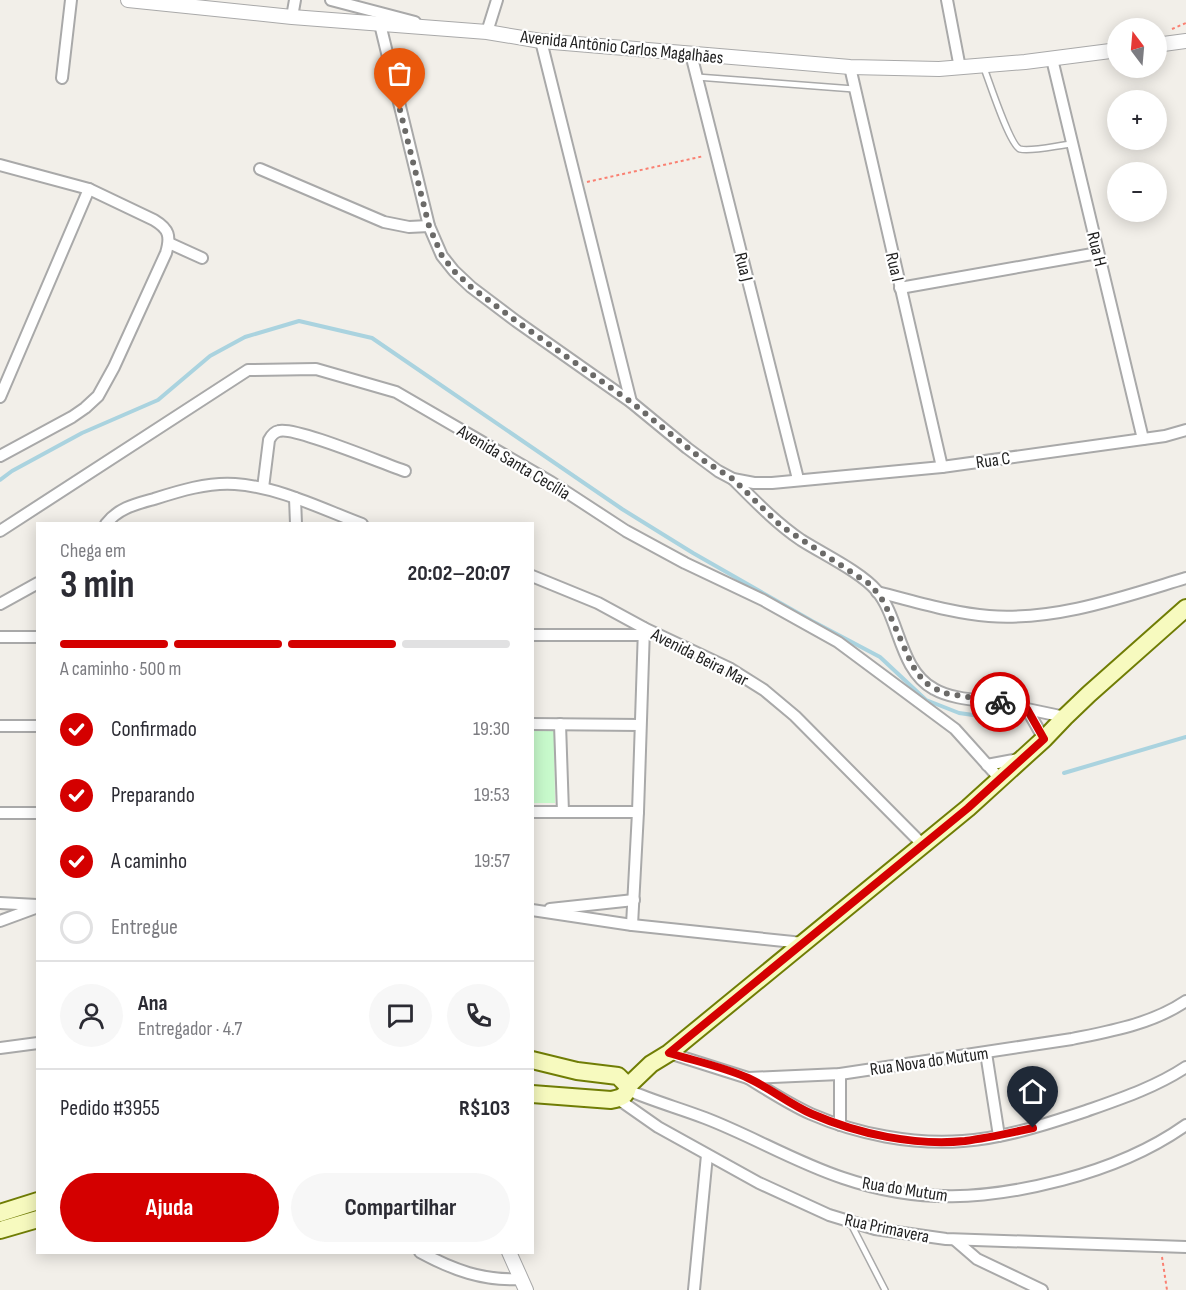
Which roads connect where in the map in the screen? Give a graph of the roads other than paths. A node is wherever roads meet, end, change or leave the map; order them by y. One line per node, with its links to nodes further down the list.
1 (71, 0): 21 (street)
2 (128, 0): 7 (street, Avenida Antônio Carlos Magalhães)
3 (295, 0): 7 (street)
4 (331, 0): 9 (street)
5 (497, 0): 10 (street)
6 (947, 0): 19 (street)
7 (292, 17): 8 (street, Avenida Antônio Carlos Magalhães)
8 (380, 24): 9 (street, Avenida Antônio Carlos Magalhães); 27 (street)
9 (435, 27): 10 (street, Avenida Antônio Carlos Magalhães)
10 (488, 32): 11 (street, Avenida Antônio Carlos Magalhães)
11 (541, 41): 15 (street, Avenida Antônio Carlos Magalhães); 33 (street)
12 (1186, 41): 13 (street)
13 (1167, 44)
14 (1107, 52): 16 (street, Avenida Antônio Carlos Magalhães)
15 (691, 54): 18 (street, Avenida Antônio Carlos Magalhães); 20 (street, Rua J)
16 (1052, 59): 17 (street, Avenida Antônio Carlos Magalhães); 23 (street, Rua H)
17 (983, 66): 19 (street, Avenida Antônio Carlos Magalhães); 23 (lane)
18 (850, 67): 19 (street, Avenida Antônio Carlos Magalhães); 22 (street, Rua I)
19 (960, 68)
20 (696, 76): 22 (lane); 40 (street, Rua J)
21 (62, 78)
22 (854, 89): 31 (street, Rua I)
23 (1071, 144): 29 (street, Rua H)
24 (0, 165): 26 (street)
25 (260, 169): 27 (street)
26 (89, 189): 28 (street); 32 (street)
27 (429, 226): 33 (street)
28 (167, 248): 30 (street); 36 (street)
29 (1098, 253): 31 (street); 35 (street, Rua H)
30 (202, 258)
31 (900, 288): 37 (street, Rua I)
32 (0, 397)
33 (631, 402): 39 (street)
34 (1186, 430): 35 (street, Rua C)
35 (1143, 438): 37 (street, Rua C)
36 (0, 456)
37 (942, 467): 40 (street, Rua C)
38 (405, 471): 41 (street)
39 (733, 479): 40 (street, Rua C); 50 (street)
40 (798, 479)
41 (263, 488): 42 (street); 43 (street)
42 (295, 498): 44 (street); 45 (street)
43 (108, 522)
44 (296, 522)
45 (357, 522)
46 (0, 531): 66 (street, Avenida Santa Cecília)
47 (534, 577): 53 (street, Avenida Beira Mar)
48 (1186, 578): 50 (street)
49 (36, 584): 51 (street)
50 (877, 592): 57 (street)
51 (0, 604)
52 (1186, 608): 58 (main road)
53 (644, 632): 54 (street); 61 (street); 73 (street, Avenida Beira Mar)
54 (534, 635)
55 (0, 637): 56 (street)
56 (36, 637)
57 (1027, 709): 58 (street); 64 (street)
58 (1065, 717): 64 (main road)
59 (534, 724): 60 (street)
60 (560, 724): 61 (street); 69 (street)
61 (640, 725): 70 (street)
62 (0, 726): 63 (street)
63 (36, 726)
64 (1044, 739): 65 (main road)
65 (1024, 758): 66 (street); 67 (main road)
66 (987, 765): 67 (street, Avenida Santa Cecília)
67 (1000, 779): 73 (main road)
68 (534, 812): 69 (street)
69 (563, 812): 70 (street)
70 (638, 812): 74 (street)
71 (0, 813): 72 (street)
72 (36, 813)
73 (923, 845): 82 (main road)
74 (634, 900): 78 (street); 81 (street)
75 (0, 903): 76 (street)
76 (36, 906)
77 (36, 907): 80 (street)
78 (534, 910)
79 (534, 910): 81 (street)
80 (0, 921)
81 (632, 925): 82 (street)
82 (804, 943): 86 (main road)
83 (1186, 1001): 87 (street, Rua Nova do Mutum)
84 (36, 1043): 85 (street)
85 (0, 1048)
86 (669, 1053): 89 (main road); 93 (street, Rua Nova do Mutum)
87 (986, 1053): 92 (street, Rua Nova do Mutum); 100 (street)
88 (534, 1060): 91 (main road)
89 (651, 1064): 91 (main road); 94 (main road)
90 (1186, 1067): 100 (street)
91 (609, 1074): 94 (main road)
92 (840, 1074): 93 (street, Rua Nova do Mutum); 98 (street)
93 (748, 1078): 98 (street)
94 (625, 1091): 95 (main road); 96 (street, Rua do Mutum); 97 (street, Rua Primavera)
95 (534, 1094)
96 (645, 1098): 97 (street); 99 (street, Rua do Mutum)
97 (634, 1110): 101 (street, Rua Primavera)
98 (840, 1125): 100 (street)
99 (1186, 1125)
100 (999, 1136)
101 (707, 1155): 105 (street, Rua Primavera); 112 (street)
102 (36, 1203): 103 (main road)
103 (0, 1213)
104 (36, 1220): 106 (main road)
105 (850, 1222): 107 (street, Rua Primavera); 113 (lane)
106 (0, 1230)
107 (955, 1239): 108 (street, Rua Primavera); 114 (street)
108 (1186, 1247)
109 (424, 1254): 111 (street)
110 (510, 1254): 111 (street)
111 (523, 1285)
112 (694, 1290)
113 (885, 1290)
114 (1042, 1290)

